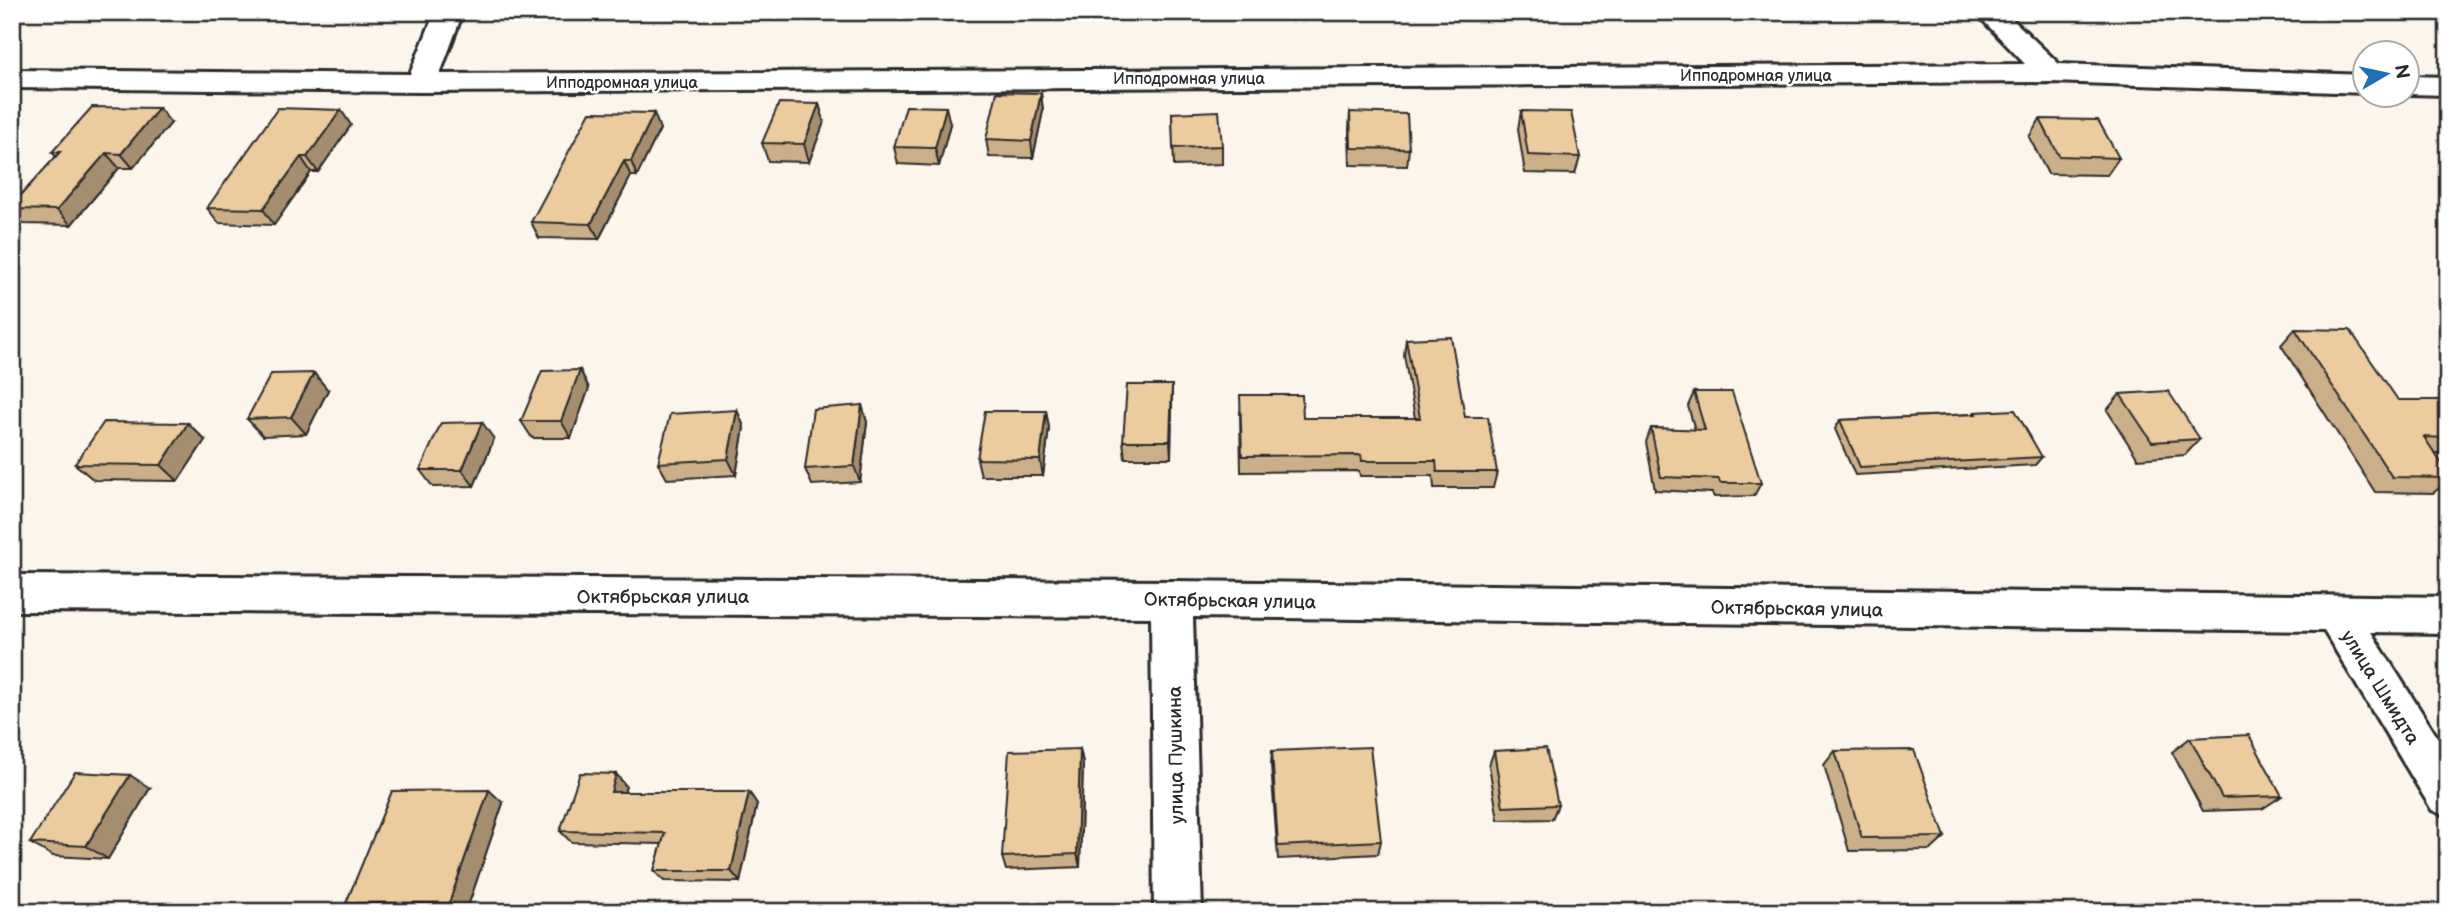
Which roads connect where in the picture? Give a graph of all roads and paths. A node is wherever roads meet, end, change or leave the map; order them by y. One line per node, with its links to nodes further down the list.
1 (449, 12): 5 (street)
2 (1989, 12): 3 (street)
3 (2051, 73): 5 (street, Ипподромная улица); 6 (street, Ипподромная улица)
4 (12, 79): 5 (street, Ипподромная улица)
5 (421, 83)
6 (2352, 84)
7 (2422, 85): 8 (street)
8 (2448, 86)
9 (12, 593): 10 (street, Октябрьская улица)
10 (1172, 599): 11 (street, Октябрьская улица); 14 (street, улица Пушкина)
11 (2337, 615): 12 (street, Октябрьская улица); 13 (street, улица Шмидта)
12 (2448, 615)
13 (2448, 795)
14 (1178, 912)

